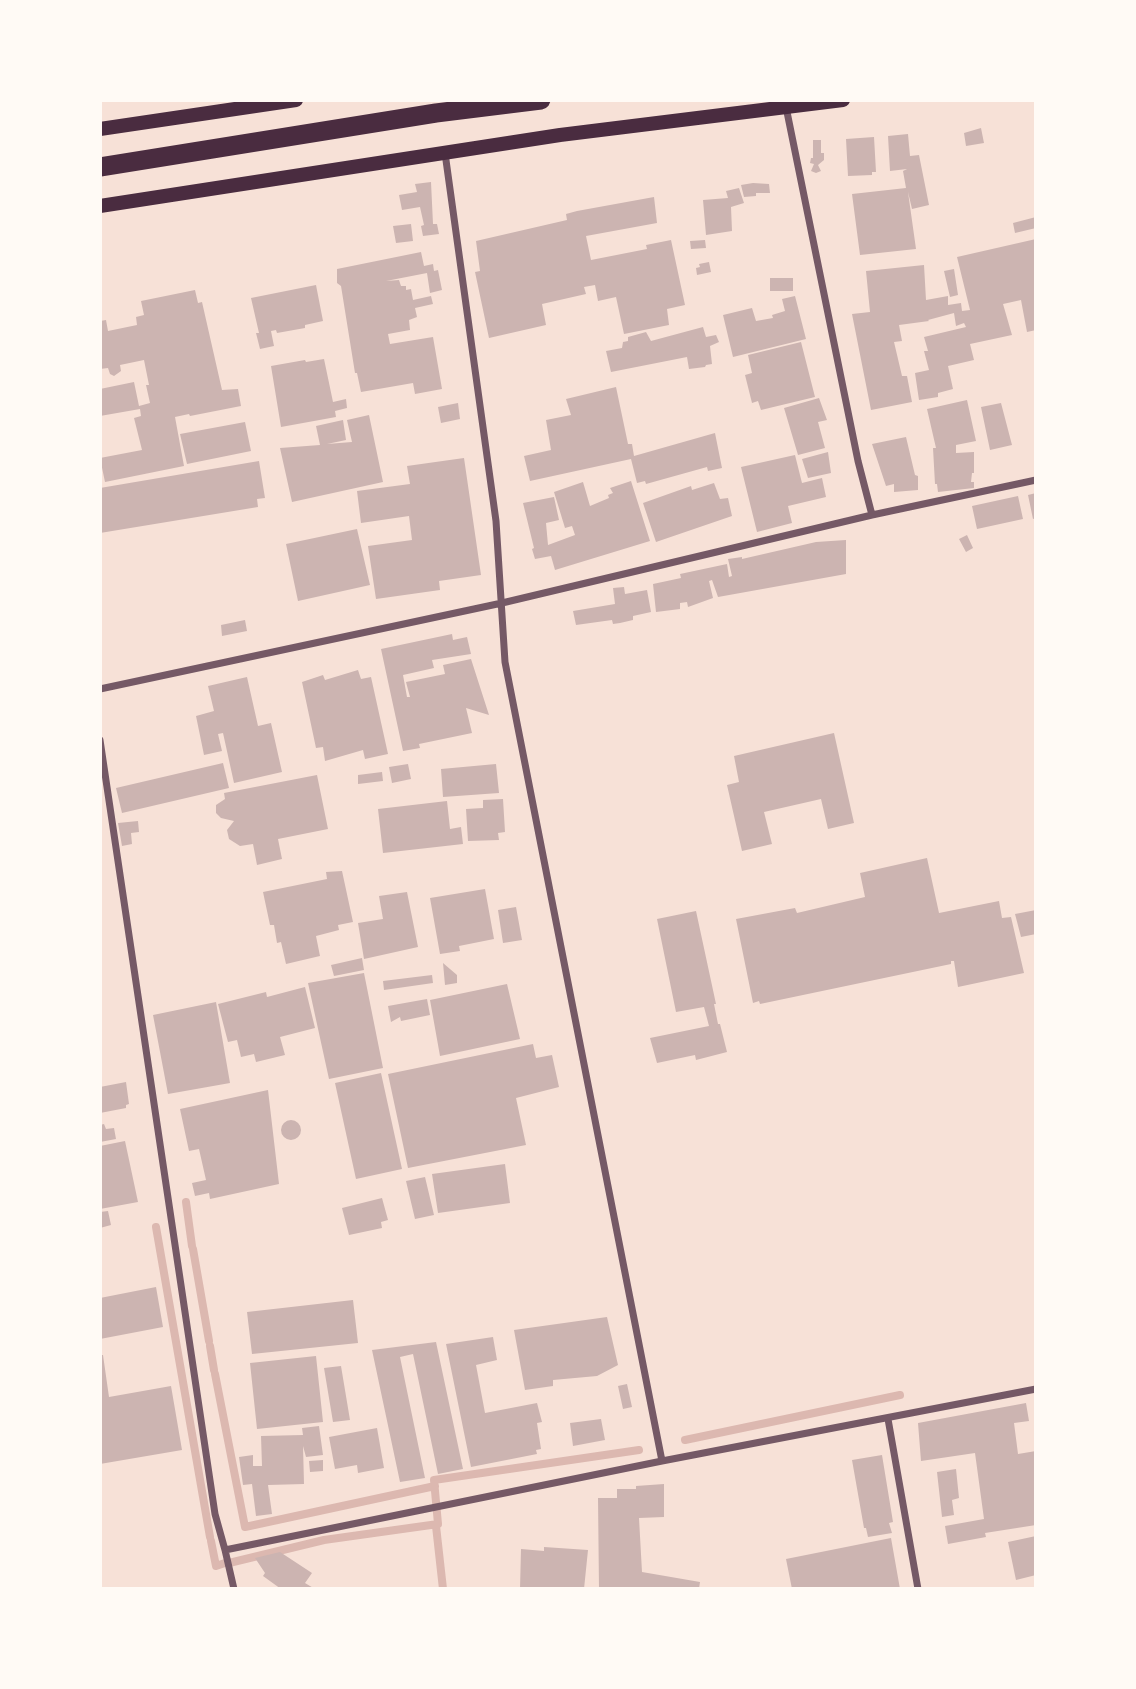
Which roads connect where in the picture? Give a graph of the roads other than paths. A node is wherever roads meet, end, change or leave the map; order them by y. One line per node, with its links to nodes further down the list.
1 (296, 100): 5 (main road)
2 (541, 100): 7 (highway)
3 (843, 100): 4 (main road)
4 (786, 106): 6 (main road); 10 (street)
5 (100, 129)
6 (445, 152): 8 (main road); 11 (street)
7 (100, 167)
8 (100, 206)
9 (1036, 480): 10 (street)
10 (872, 515): 11 (street)
11 (502, 603): 12 (street); 16 (street)
12 (100, 689)
13 (100, 740): 17 (street)
14 (1036, 1390): 15 (street)
15 (888, 1419): 16 (street); 19 (street)
16 (662, 1461): 17 (street)
17 (225, 1550): 18 (street)
18 (234, 1589)
19 (918, 1589)

